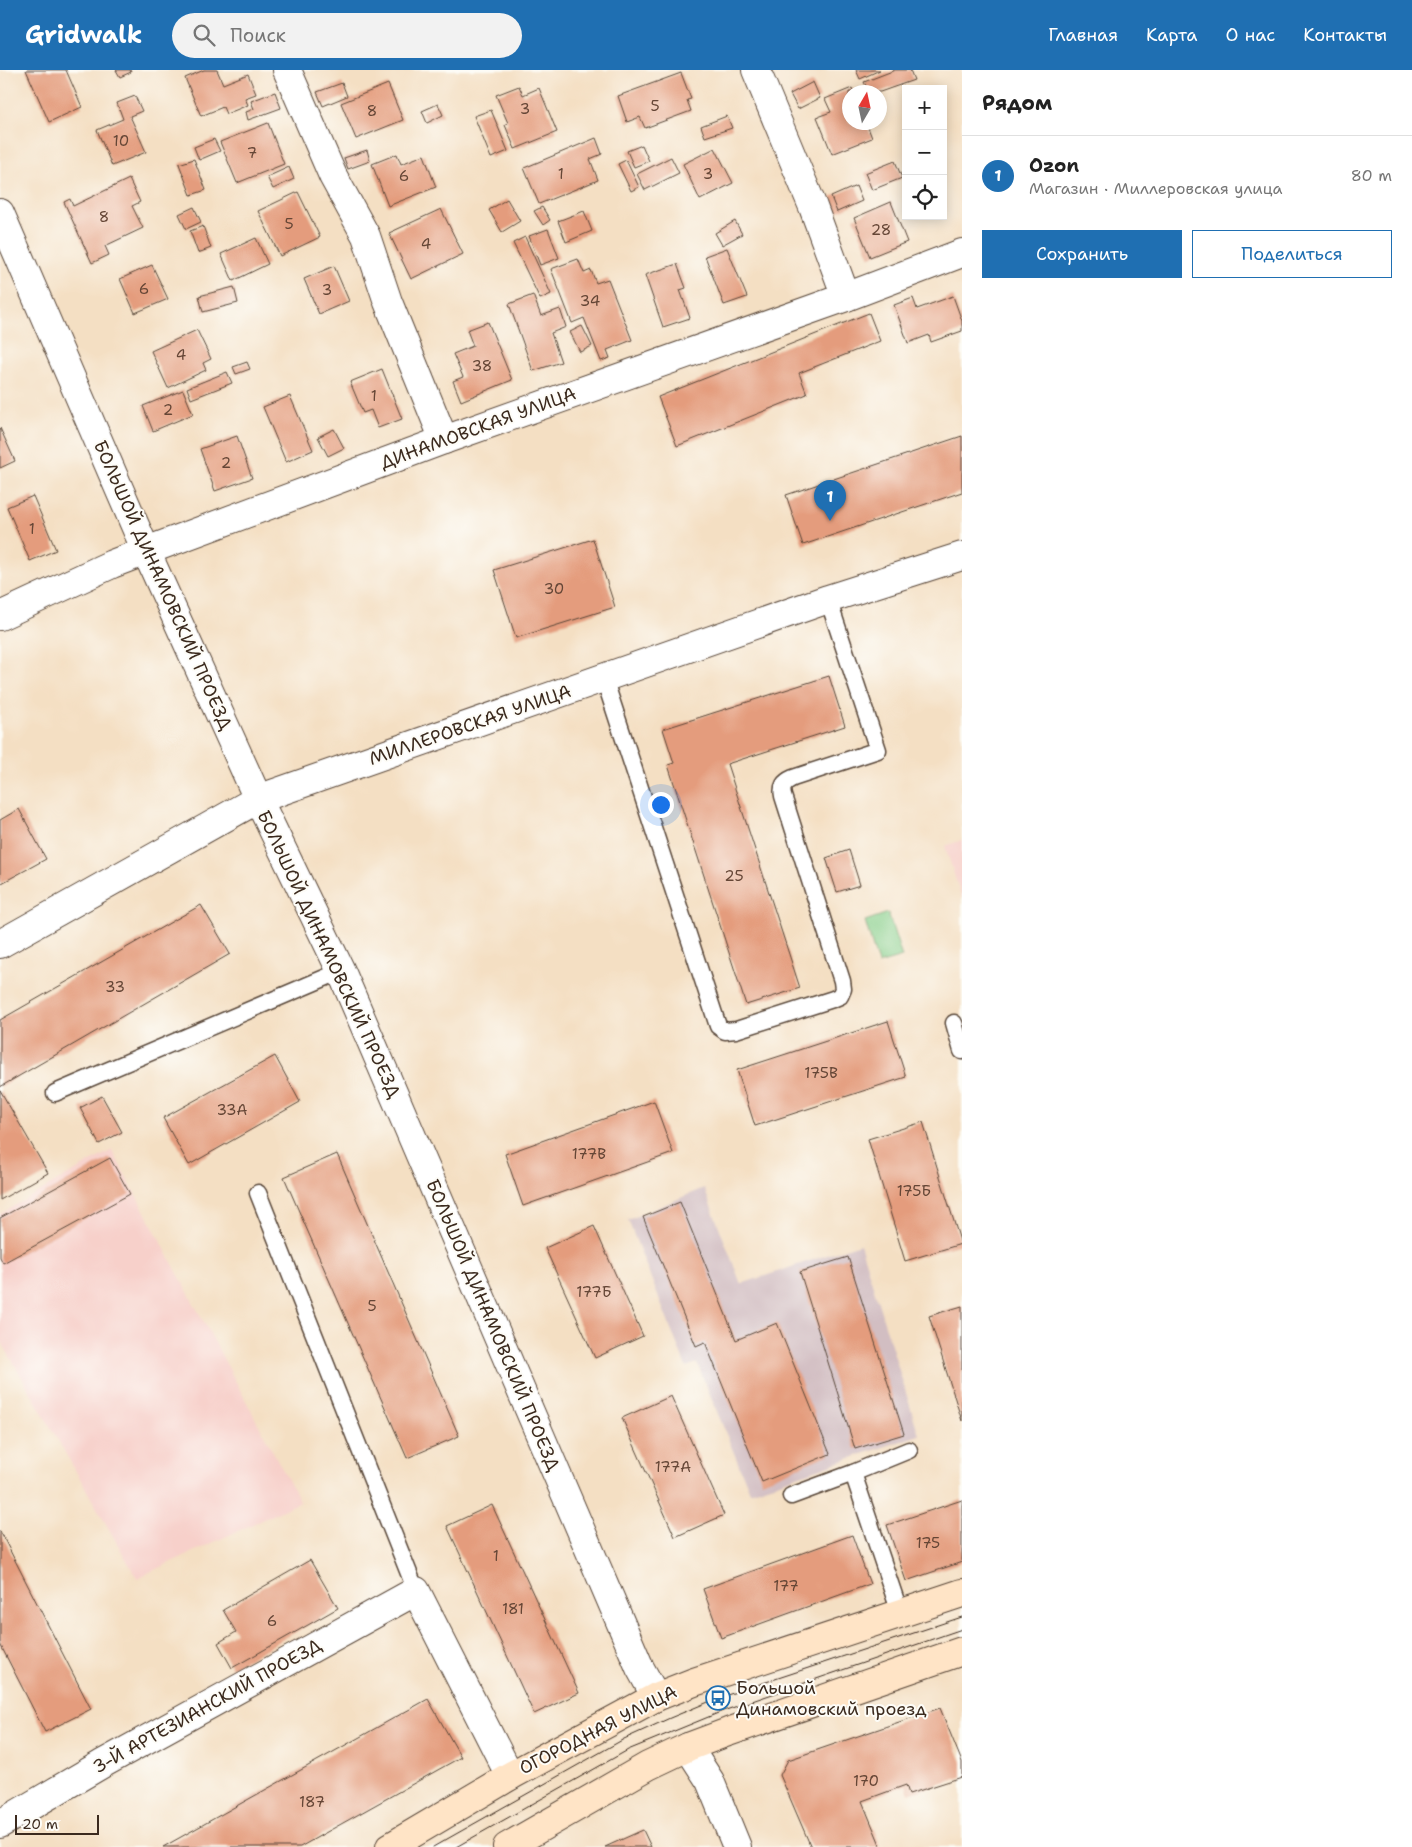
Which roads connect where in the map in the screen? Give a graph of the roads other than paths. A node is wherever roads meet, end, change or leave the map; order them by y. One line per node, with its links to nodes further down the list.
1 (287, 70): 6 (street)
2 (756, 70): 5 (street)
3 (0, 213): 7 (street, БОЛЬШОЙ ДИНАМОВСКИЙ ПРОЕЗД)
4 (962, 253): 5 (street, ДИНАМОВСКАЯ УЛИЦА)
5 (846, 297): 6 (street, ДИНАМОВСКАЯ УЛИЦА)
6 (444, 440): 7 (street, ДИНАМОВСКАЯ УЛИЦА)
7 (146, 551): 10 (street, ДИНАМОВСКАЯ УЛИЦА); 12 (street, БОЛЬШОЙ ДИНАМОВСКИЙ ПРОЕЗД)
8 (962, 556): 9 (street, МИЛЛЕРОВСКАЯ УЛИЦА)
9 (828, 599): 11 (street, МИЛЛЕРОВСКАЯ УЛИЦА); 11 (lane)
10 (0, 616)
11 (604, 678): 12 (street, МИЛЛЕРОВСКАЯ УЛИЦА)
12 (258, 799): 13 (street, МИЛЛЕРОВСКАЯ УЛИЦА); 14 (street, БОЛЬШОЙ ДИНАМОВСКИЙ ПРОЕЗД)
13 (0, 944)
14 (341, 971): 17 (lane); 26 (street, БОЛЬШОЙ ДИНАМОВСКИЙ ПРОЕЗД)
15 (954, 1023): 16 (lane)
16 (962, 1051)
17 (55, 1093)
18 (258, 1192): 22 (lane)
19 (910, 1450): 20 (lane)
20 (853, 1473): 21 (lane); 24 (lane)
21 (791, 1496)
22 (416, 1591): 28 (street); 29 (street, 3-Й АРТЕЗИАНСКИЙ ПРОЕЗД)
23 (962, 1593): 24 (street, ОГОРОДНАЯ УЛИЦА)
24 (900, 1613): 26 (street, ОГОРОДНАЯ УЛИЦА)
25 (962, 1651): 27 (street)
26 (656, 1696): 28 (street, ОГОРОДНАЯ УЛИЦА)
27 (688, 1747): 30 (street); 32 (street)
28 (510, 1776): 31 (street, ОГОРОДНАЯ УЛИЦА)
29 (0, 1824)
30 (518, 1844)
31 (390, 1847)
32 (737, 1847)

